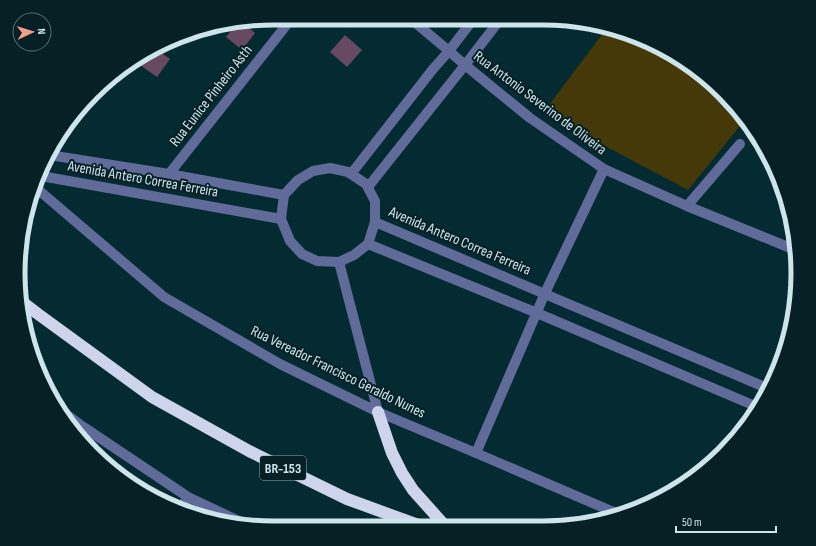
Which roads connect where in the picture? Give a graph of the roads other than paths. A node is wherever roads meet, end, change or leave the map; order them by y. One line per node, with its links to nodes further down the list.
1 (286, 25): 10 (street, Rua Eunice Pinheiro Asth)
2 (418, 25): 5 (street, Rua Antonio Severino de Oliveira)
3 (469, 25): 5 (street)
4 (496, 25): 6 (street)
5 (449, 50): 6 (street, Rua Antonio Severino de Oliveira); 11 (street)
6 (465, 65): 9 (street, Rua Antonio Severino de Oliveira); 13 (street)
7 (740, 144): 16 (street)
8 (55, 156): 10 (street, Avenida Antero Correa Ferreira)
9 (604, 169): 16 (street, Rua Antonio Severino de Oliveira); 22 (street)
10 (169, 174): 15 (street, Avenida Antero Correa Ferreira)
11 (351, 174): 13 (street); 15 (street)
12 (44, 178): 17 (street, Avenida Antero Correa Ferreira)
13 (368, 187): 18 (street, Avenida Antero Correa Ferreira)
14 (39, 190): 27 (street, Rua Vereador Francisco Geraldo Nunes)
15 (284, 195): 17 (street)
16 (687, 206): 20 (street, Rua Antonio Severino de Oliveira)
17 (281, 219): 21 (street)
18 (375, 222): 19 (street); 22 (street, Avenida Antero Correa Ferreira)
19 (368, 244): 21 (street); 24 (street)
20 (789, 248)
21 (339, 262): 27 (street)
22 (545, 294): 24 (street); 25 (street, Avenida Antero Correa Ferreira)
23 (27, 305): 34 (highway, BR-153)
24 (537, 314): 26 (street); 29 (street)
25 (763, 386)
26 (753, 405)
27 (378, 412): 29 (street, Rua Vereador Francisco Geraldo Nunes); 35 (highway)
28 (72, 419): 30 (street)
29 (476, 453): 32 (street, Rua Vereador Francisco Geraldo Nunes)
30 (188, 497): 31 (street); 33 (street)
31 (183, 504)
32 (612, 511)
33 (230, 517)
34 (407, 521)
35 (441, 521)

